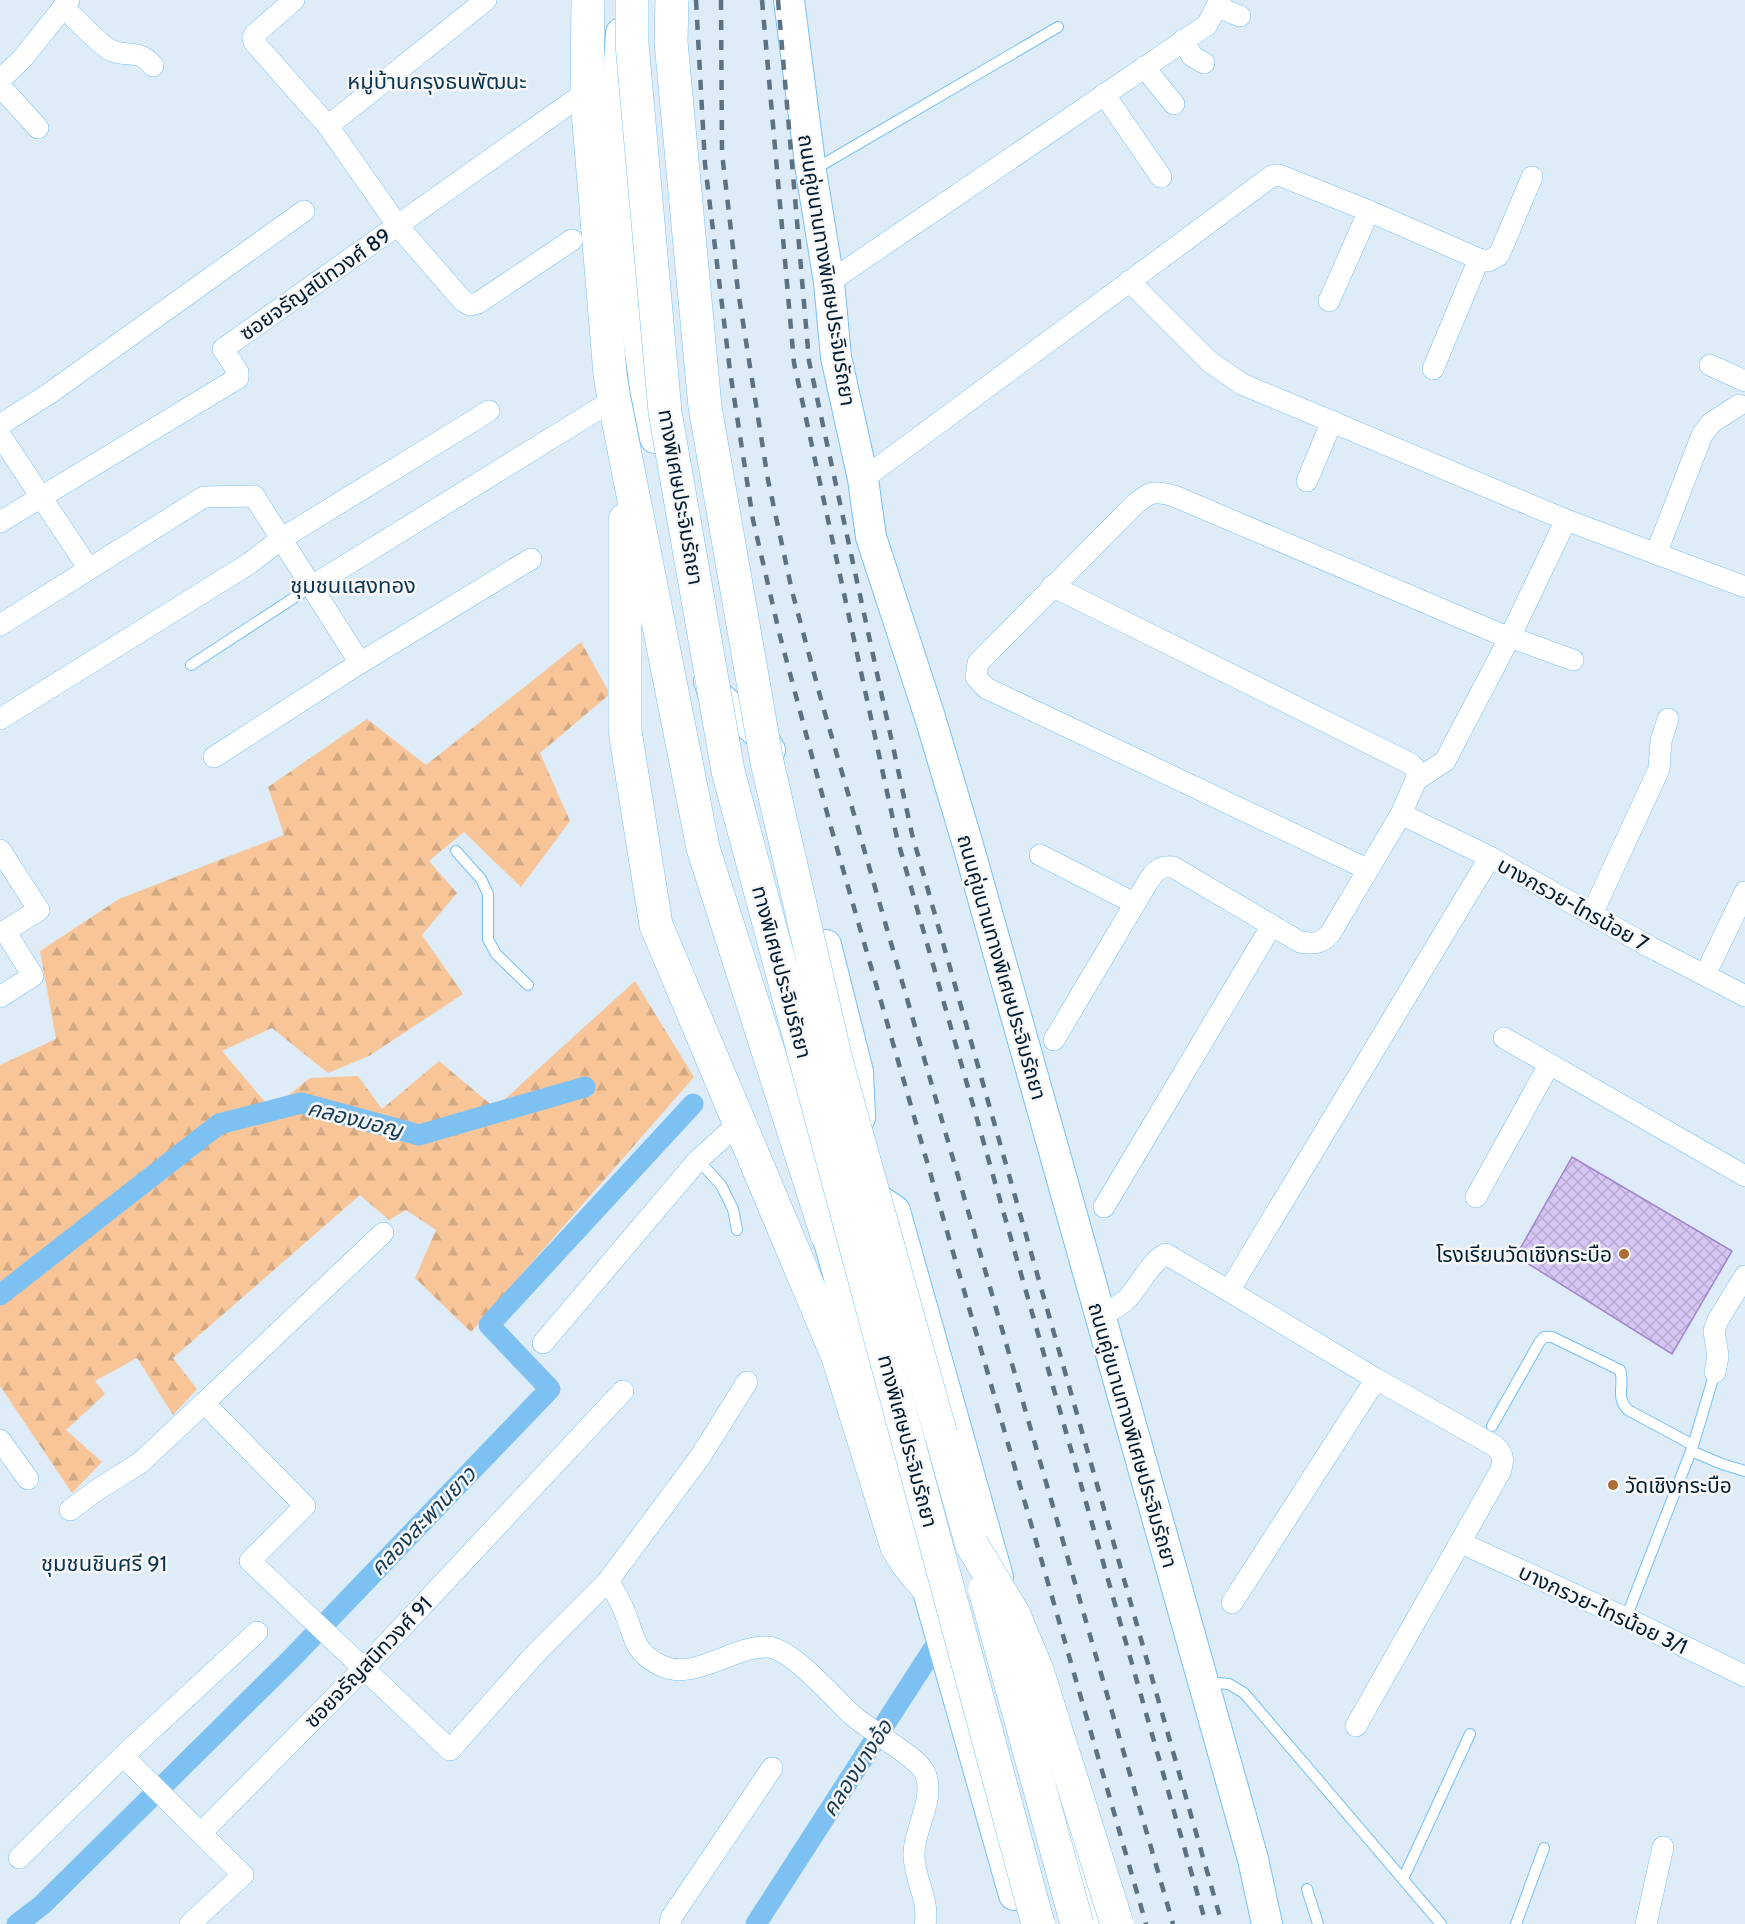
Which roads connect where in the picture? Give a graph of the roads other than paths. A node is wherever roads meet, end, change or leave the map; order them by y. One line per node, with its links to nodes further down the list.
1 (294, 0): 21 (street)
2 (486, 0): 21 (street)
3 (588, 0): 43 (highway)
4 (623, 0): 86 (main road)
5 (632, 0): 127 (highway, ทางพิเศษประจิมรัถยา, bridge)
6 (672, 0): 107 (highway, ทางพิเศษประจิมรัถยา, bridge)
7 (789, 0): 23 (main road, ถนนคู่ขนานทางพิเศษประจิมรัถยา)
8 (66, 3): 14 (street); 16 (street)
9 (1219, 3): 10 (street); 12 (street)
10 (1240, 16)
11 (1058, 27): 23 (lane)
12 (1183, 40): 13 (street); 15 (street)
13 (1204, 63)
14 (153, 66)
15 (1144, 67): 18 (street); 20 (street)
16 (0, 80)
17 (0, 86): 22 (street)
18 (1104, 94): 24 (street); 32 (street)
19 (573, 101): 28 (street, ซอยจรัญสนิทวงศ์ 89)
20 (1174, 104)
21 (328, 126): 28 (street)
22 (38, 128)
23 (812, 171): 32 (main road, ถนนคู่ขนานทางพิเศษประจิมรัถยา)
24 (1161, 177)
25 (1532, 177): 30 (street)
26 (304, 210): 41 (street)
27 (1369, 211): 30 (street); 31 (street); 33 (street)
28 (398, 226): 29 (street); 46 (street, ซอยจรัญสนิทวงศ์ 89)
29 (572, 240)
30 (1479, 259): 35 (street)
31 (1130, 281): 40 (street); 44 (street)
32 (830, 282): 44 (main road, ถนนคู่ขนานทางพิเศษประจิมรัถยา)
33 (1329, 302)
34 (1710, 365): 36 (street)
35 (1433, 369)
36 (1745, 381)
37 (605, 405): 53 (street)
38 (1739, 405): 50 (street)
39 (489, 411): 49 (street)
40 (1332, 421): 45 (street); 47 (street)
41 (0, 425)
42 (0, 435): 46 (street)
43 (629, 472): 82 (highway); 90 (highway)
44 (863, 479): 93 (main road, ถนนคู่ขนานทางพิเศษประจิมรัถยา)
45 (1307, 481)
46 (41, 497): 48 (street, ซอยจรัญสนิทวงศ์ 89); 52 (street)
47 (1566, 520): 50 (street); 57 (street)
48 (0, 522)
49 (281, 539): 52 (street); 53 (street); 61 (street)
50 (1656, 554): 55 (street)
51 (531, 559): 59 (street)
52 (89, 569): 56 (street)
53 (312, 586): 59 (street); 60 (lane)
54 (1052, 586): 57 (street); 64 (street); 70 (street)
55 (1745, 587)
56 (0, 625)
57 (1510, 637): 58 (street); 64 (street)
58 (1573, 660)
59 (360, 663): 63 (street)
60 (191, 665)
61 (2, 714)
62 (1668, 719): 73 (street)
63 (214, 757)
64 (1416, 780): 65 (street)
65 (1401, 814): 69 (street, บางกรวย-ไทรน้อย 7); 70 (street)
66 (0, 850): 78 (street)
67 (456, 851): 76 (lane)
68 (1040, 855): 72 (street)
69 (1490, 857): 73 (street, บางกรวย-ไทรน้อย 7); 92 (street)
70 (1367, 870): 74 (street)
71 (1745, 892): 75 (street)
72 (1134, 903): 74 (street); 80 (street)
73 (1592, 914): 75 (street, บางกรวย-ไทรน้อย 7)
74 (1272, 925): 87 (street)
75 (1705, 975): 77 (street, บางกรวย-ไทรน้อย 7)
76 (528, 985)
77 (1745, 996)
78 (0, 997)
79 (1504, 1038): 81 (street)
80 (1054, 1040)
81 (1549, 1065): 84 (street); 85 (street)
82 (739, 1123): 83 (street); 109 (highway)
83 (698, 1160): 88 (lane); 94 (street)
84 (1745, 1176)
85 (1476, 1197)
86 (849, 1204): 90 (main road); 126 (main road)
87 (1104, 1207)
88 (737, 1230)
89 (383, 1233): 99 (street)
90 (827, 1235): 109 (main road)
91 (1745, 1276): 95 (street)
92 (1229, 1291): 93 (street); 96 (street)
93 (1100, 1317): 115 (main road, ถนนคู่ขนานทางพิเศษประจิมรัถยา)
94 (543, 1343)
95 (1714, 1372): 102 (lane)
96 (1376, 1379): 106 (street); 110 (street)
97 (747, 1382): 108 (street)
98 (623, 1391): 113 (street, ซอยจรัญสนิทวงศ์ 91)
99 (204, 1403): 105 (street); 113 (street)
100 (1492, 1426): 102 (lane)
101 (0, 1440): 104 (street)
102 (1692, 1448): 103 (lane); 111 (lane)
103 (1745, 1471)
104 (28, 1479)
105 (70, 1510)
106 (1461, 1542): 111 (street, บางกรวย-ไทรน้อย 3/1); 116 (street)
107 (972, 1545): 131 (highway, ทางพิเศษประจิมรัถยา, bridge); 133 (highway, bridge)
108 (608, 1581): 113 (street); 130 (street)
109 (930, 1600): 127 (main road)
110 (1232, 1604)
111 (1626, 1618): 114 (street, บางกรวย-ไทรน้อย 3/1)
112 (257, 1632): 118 (street)
113 (358, 1664): 120 (street, ซอยจรัญสนิทวงศ์ 91)
114 (1745, 1676)
115 (1203, 1681): 124 (lane); 134 (main road, ถนนคู่ขนานทางพิเศษประจิมรัถยา)
116 (1356, 1726)
117 (1470, 1734): 124 (lane)
118 (125, 1758): 120 (street); 123 (street)
119 (772, 1768): 129 (street)
120 (195, 1827): 128 (street)
121 (1663, 1847): 138 (street)
122 (1544, 1848): 137 (lane)
123 (19, 1858)
124 (1403, 1879): 136 (lane)
125 (1307, 1889): 135 (lane)
126 (1086, 1891): 127 (main road); 132 (main road)
127 (1027, 1921)
128 (190, 1924)
129 (670, 1924)
130 (925, 1924)
131 (1077, 1924)
132 (1096, 1924)
133 (1117, 1924)
134 (1267, 1924)
135 (1318, 1924)
136 (1442, 1924)
137 (1516, 1924)
138 (1646, 1924)

